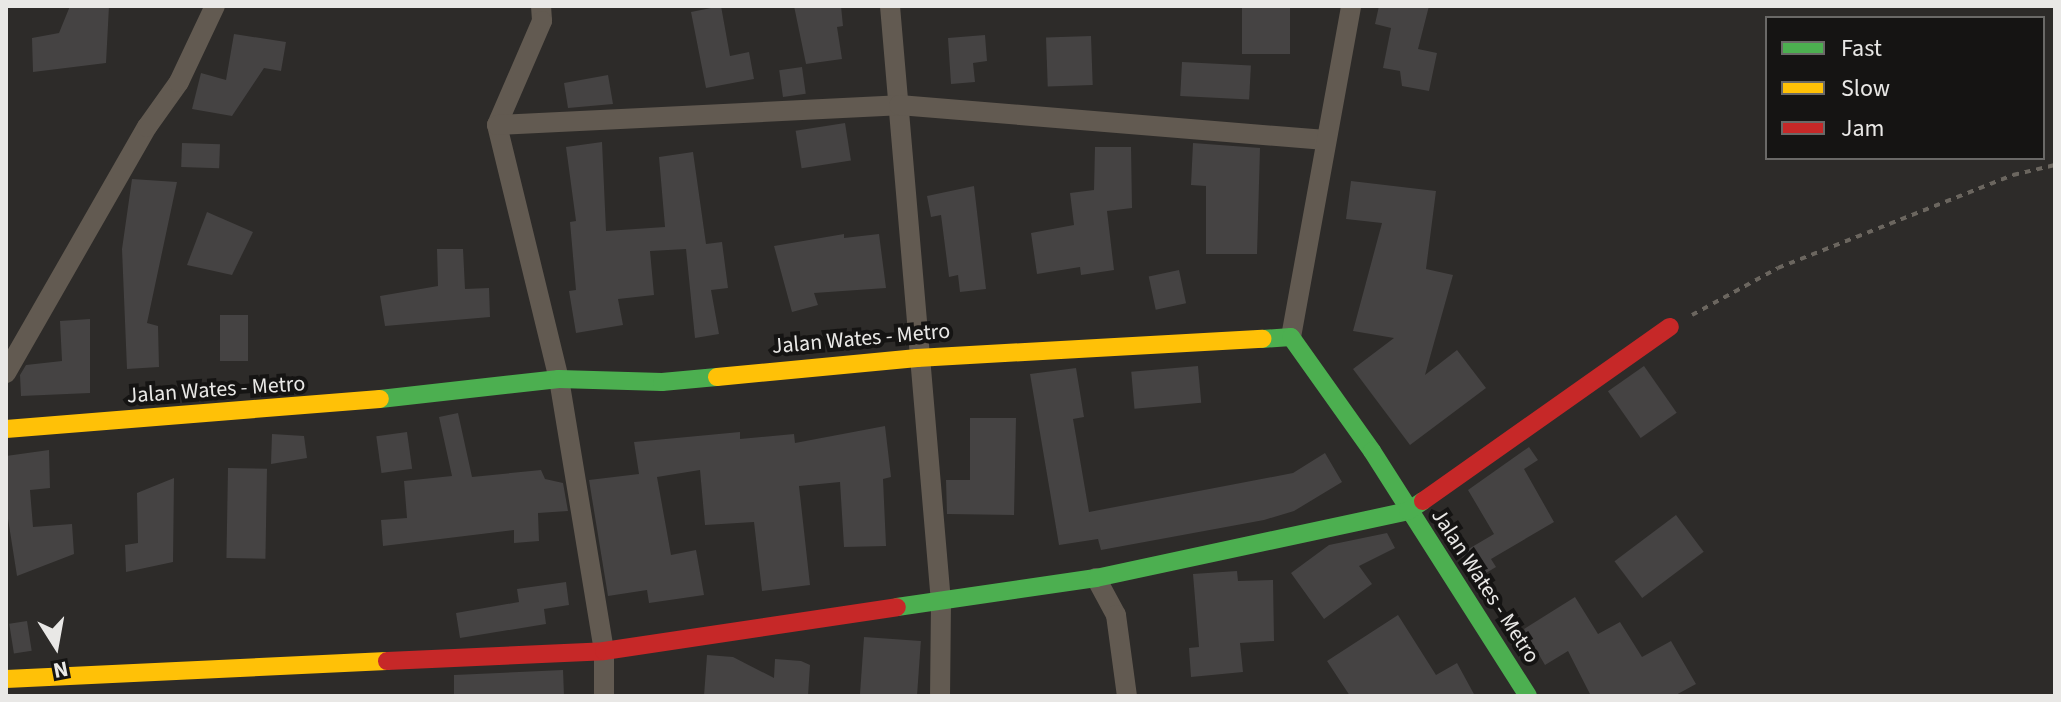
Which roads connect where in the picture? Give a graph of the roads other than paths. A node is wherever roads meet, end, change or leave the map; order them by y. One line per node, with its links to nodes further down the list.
1 (215, 6): 11 (street)
2 (541, 6): 6 (street)
3 (890, 6): 5 (street)
4 (1351, 6): 7 (street)
5 (899, 105): 6 (street); 7 (street); 10 (street)
6 (497, 125): 12 (street)
7 (1323, 140): 9 (street)
8 (1670, 327): 14 (street)
9 (1291, 337): 10 (street, Jalan Wates - Metro); 14 (street, Jalan Wates - Metro)
10 (917, 358): 12 (street, Jalan Wates - Metro); 16 (street)
11 (6, 373)
12 (559, 379): 13 (street, Jalan Wates - Metro); 17 (street)
13 (6, 429)
14 (1408, 511): 15 (street); 22 (street, Jalan Wates - Metro)
15 (1096, 578): 16 (street); 21 (street)
16 (941, 602): 17 (street); 20 (street)
17 (604, 651): 18 (street); 19 (street)
18 (6, 679)
19 (604, 696)
20 (940, 696)
21 (1127, 696)
22 (1528, 696)

